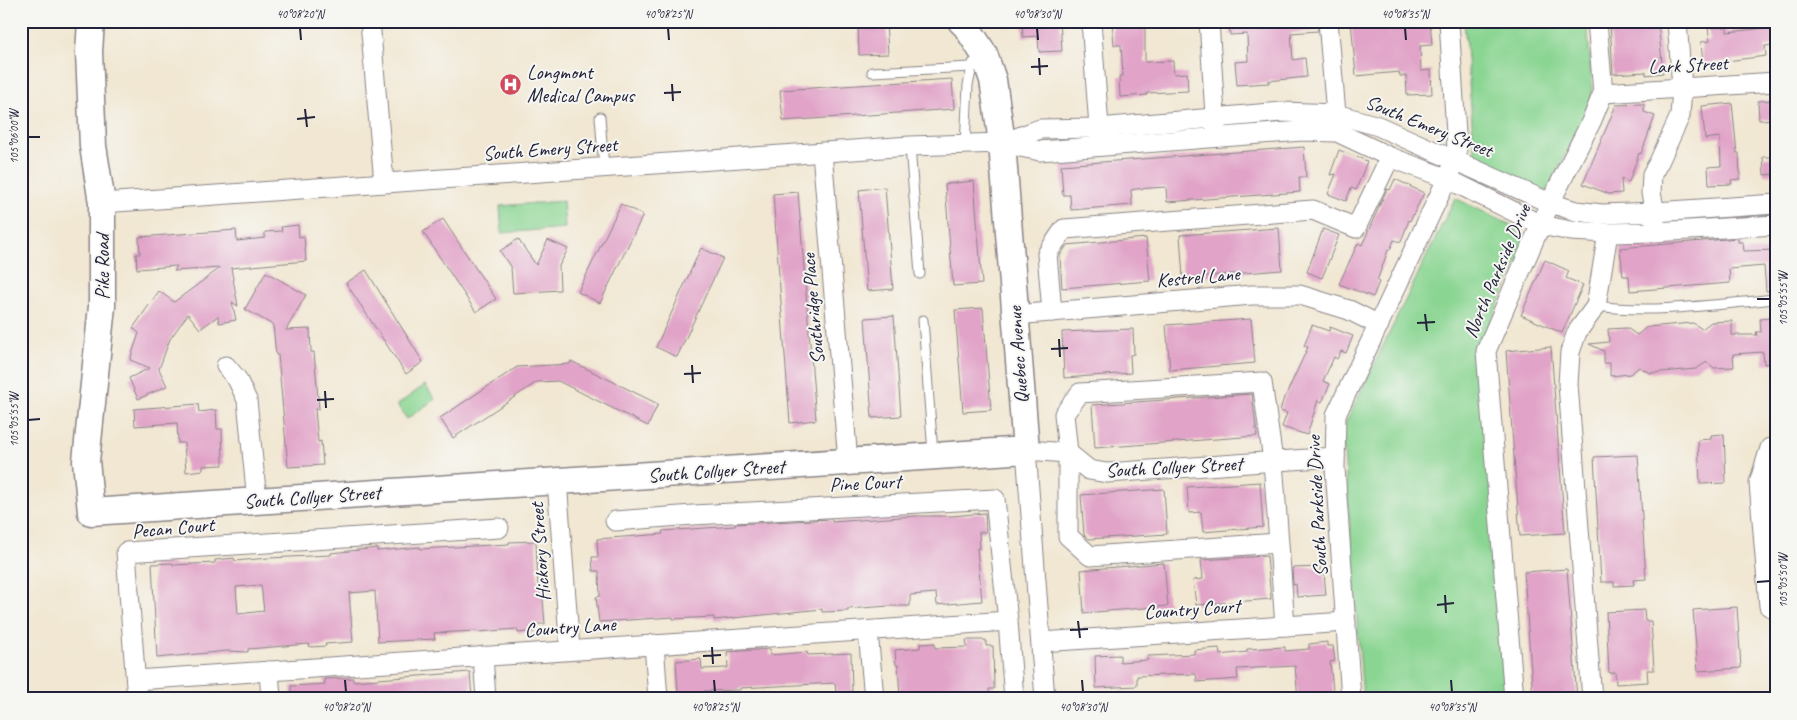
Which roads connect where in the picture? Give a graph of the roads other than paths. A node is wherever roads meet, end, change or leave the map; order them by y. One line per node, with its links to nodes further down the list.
1 (92, 21): 29 (street, Pike Road)
2 (370, 21): 28 (street)
3 (961, 21): 10 (street, Quebec Avenue)
4 (1091, 21): 18 (street)
5 (1209, 21): 16 (street)
6 (1328, 21): 17 (street)
7 (1449, 21): 25 (street)
8 (1597, 21): 14 (street, North Parkside Drive)
9 (1677, 21): 13 (street)
10 (977, 59): 11 (lane); 20 (street, Quebec Avenue); 21 (lane)
11 (872, 72)
12 (1776, 82): 13 (street, Lark Street)
13 (1682, 88): 14 (street, Lark Street); 32 (street)
14 (1603, 93): 30 (street, North Parkside Drive)
15 (600, 117): 26 (lane)
16 (1215, 119): 17 (street, South Emery Street); 18 (street, South Emery Street); 19 (street)
17 (1336, 123): 19 (street, South Emery Street); 24 (street, South Emery Street); 25 (street, South Emery Street)
18 (1100, 137): 19 (street, South Emery Street); 20 (street, South Emery Street)
19 (1217, 137)
20 (1002, 143): 21 (street, South Emery Street); 41 (street, Quebec Avenue)
21 (965, 145): 22 (street, South Emery Street)
22 (910, 146): 23 (street, South Emery Street); 37 (lane)
23 (822, 152): 26 (street, South Emery Street); 51 (street, Southridge Place)
24 (1390, 157): 27 (street, South Emery Street); 40 (street)
25 (1456, 160): 27 (street, South Parkside Drive); 30 (street, South Emery Street)
26 (604, 168): 28 (street, South Emery Street)
27 (1447, 182): 33 (street, South Emery Street); 43 (street, South Parkside Drive)
28 (384, 183): 29 (street, South Emery Street)
29 (102, 203): 54 (street, Pike Road)
30 (1550, 203): 32 (street, South Emery Street); 33 (street, North Parkside Drive)
31 (1776, 204): 32 (street, South Emery Street)
32 (1656, 212): 35 (street)
33 (1541, 225): 36 (street, South Emery Street); 77 (street, North Parkside Drive)
34 (1776, 225): 35 (street, South Emery Street)
35 (1655, 232): 36 (street, South Emery Street)
36 (1608, 233): 39 (street)
37 (920, 274)
38 (1776, 299): 39 (lane)
39 (1596, 306): 78 (street)
40 (1052, 312): 41 (street, Kestrel Lane); 43 (street, Kestrel Lane)
41 (1015, 315): 46 (street, Quebec Avenue)
42 (923, 320): 48 (lane)
43 (1379, 325): 49 (street, South Parkside Drive)
44 (226, 366): 53 (street)
45 (1776, 447): 58 (street)
46 (1026, 450): 47 (street, South Collyer Street); 48 (street, South Collyer Street); 63 (street, Quebec Avenue)
47 (1068, 452): 50 (street, South Collyer Street); 50 (street); 57 (street)
48 (933, 456): 51 (street, South Collyer Street)
49 (1335, 457): 50 (street, South Collyer Street); 60 (street, South Parkside Drive)
50 (1273, 461): 57 (street)
51 (848, 462): 52 (street, South Collyer Street)
52 (558, 481): 53 (street, South Collyer Street); 65 (street, Hickory Street)
53 (257, 501): 54 (street, South Collyer Street)
54 (91, 512)
55 (615, 521): 59 (street, Pine Court)
56 (500, 528): 68 (street, Pecan Court)
57 (1278, 543): 61 (street)
58 (1776, 609)
59 (1008, 621): 62 (street, Country Lane); 74 (street)
60 (1346, 622): 61 (street, Country Court); 76 (street, South Parkside Drive)
61 (1285, 626): 63 (street, Country Court)
62 (868, 631): 64 (street, Country Lane); 73 (street)
63 (1041, 642): 75 (street, Quebec Avenue)
64 (654, 644): 65 (street, Country Lane); 72 (street)
65 (570, 650): 66 (street, Country Lane)
66 (483, 656): 67 (street, Country Lane); 71 (street)
67 (269, 671): 68 (street, Country Lane); 70 (street)
68 (136, 680): 69 (street)
69 (137, 699)
70 (271, 699)
71 (486, 699)
72 (658, 699)
73 (874, 699)
74 (1014, 699)
75 (1045, 699)
76 (1352, 699)
77 (1514, 699)
78 (1592, 699)

